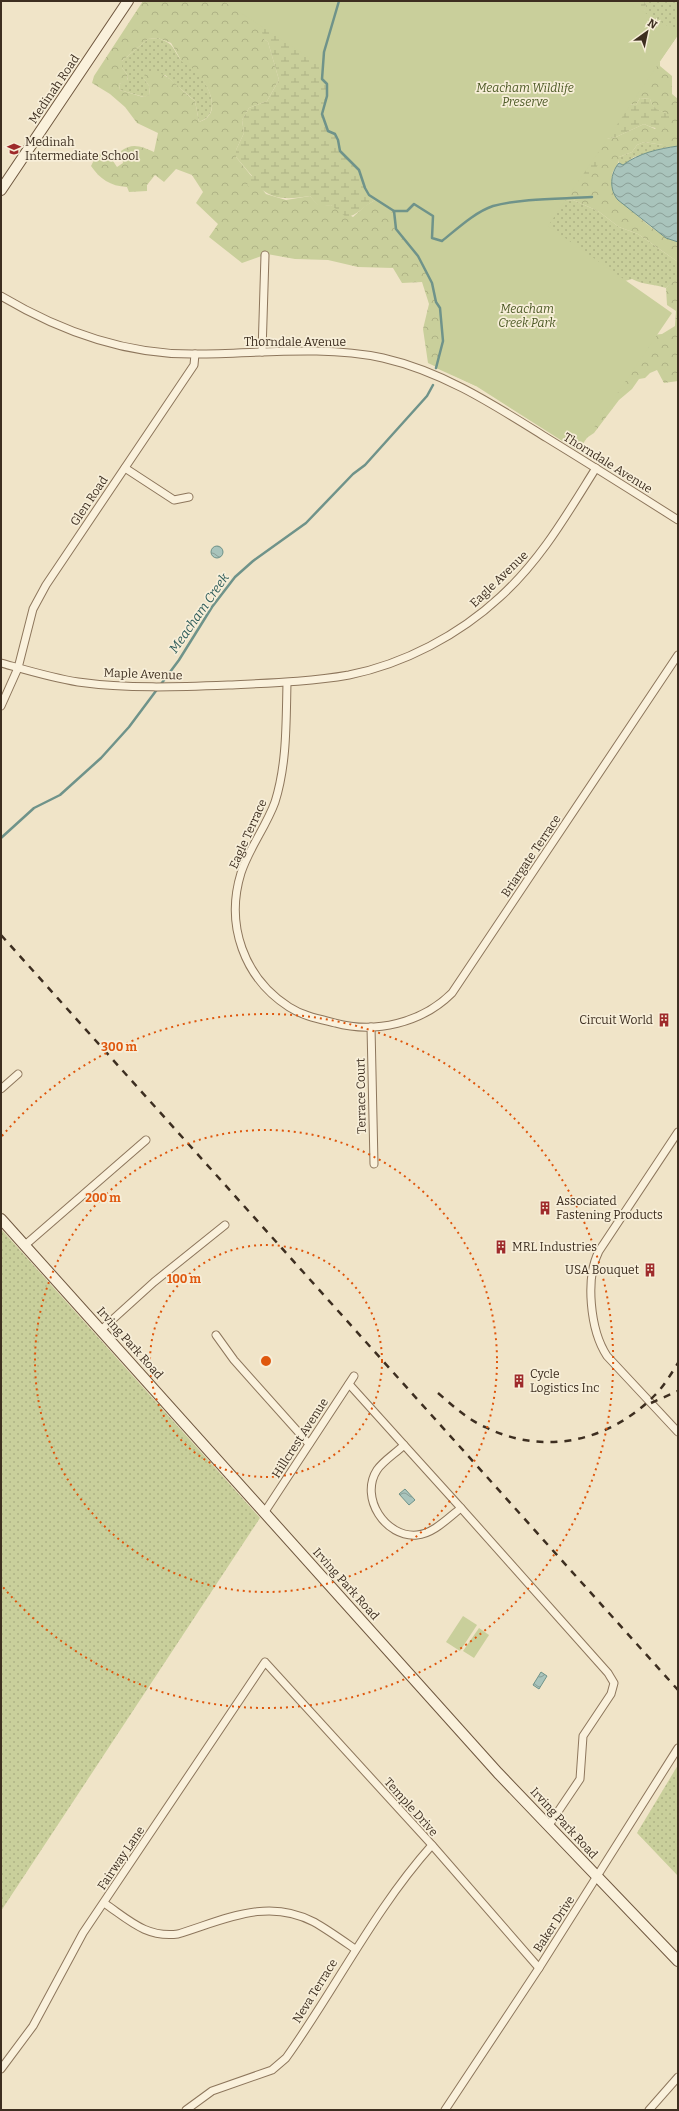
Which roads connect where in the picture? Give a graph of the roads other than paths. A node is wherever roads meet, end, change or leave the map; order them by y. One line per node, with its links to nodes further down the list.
1 (128, 1): 2 (main road, Medinah Road)
2 (1, 190)
3 (264, 255): 5 (street)
4 (1, 296): 6 (street, Thorndale Avenue)
5 (262, 352): 6 (street, Thorndale Avenue); 8 (street, Thorndale Avenue)
6 (195, 354): 7 (street, Glen Road)
7 (125, 468): 9 (street); 13 (street, Glen Road)
8 (596, 468): 10 (street, Thorndale Avenue); 14 (street, Eagle Avenue)
9 (189, 497)
10 (677, 518)
11 (678, 655): 17 (street, Briargate Terrace)
12 (1, 663): 13 (street, Maple Avenue)
13 (18, 668): 14 (street, Maple Avenue); 15 (street, Glen Road)
14 (287, 683): 16 (street, Eagle Terrace)
15 (1, 706)
16 (235, 922): 17 (street, Briargate Terrace)
17 (371, 1027): 22 (street, Terrace Court)
18 (18, 1074): 19 (street)
19 (1, 1089)
20 (678, 1132): 30 (street)
21 (146, 1140): 25 (street)
22 (374, 1164)
23 (1, 1219): 25 (main road, Irving Park Road)
24 (225, 1225): 26 (street)
25 (24, 1246): 26 (main road, Irving Park Road)
26 (101, 1330): 34 (main road, Irving Park Road)
27 (216, 1334): 31 (street)
28 (354, 1376): 29 (street, Hillcrest Avenue)
29 (349, 1384): 31 (street, Hillcrest Avenue); 32 (street)
30 (678, 1432)
31 (309, 1444): 34 (street, Hillcrest Avenue)
32 (404, 1445): 33 (street); 33 (street)
33 (461, 1508): 37 (street)
34 (264, 1513): 37 (main road, Irving Park Road)
35 (265, 1662): 38 (street, Temple Drive); 40 (street, Fairway Lane)
36 (678, 1748): 39 (street, Baker Drive)
37 (549, 1825): 39 (main road, Irving Park Road)
38 (432, 1846): 41 (street, Neva Terrace); 43 (street, Temple Drive)
39 (597, 1878): 42 (main road, Irving Park Road); 43 (street, Baker Drive)
40 (104, 1903): 41 (street); 44 (street, Fairway Lane)
41 (355, 1949): 46 (street, Neva Terrace)
42 (678, 1961)
43 (539, 1968): 47 (street, Baker Drive)
44 (1, 2069)
45 (678, 2077): 48 (street)
46 (186, 2110)
47 (445, 2110)
48 (648, 2110)

